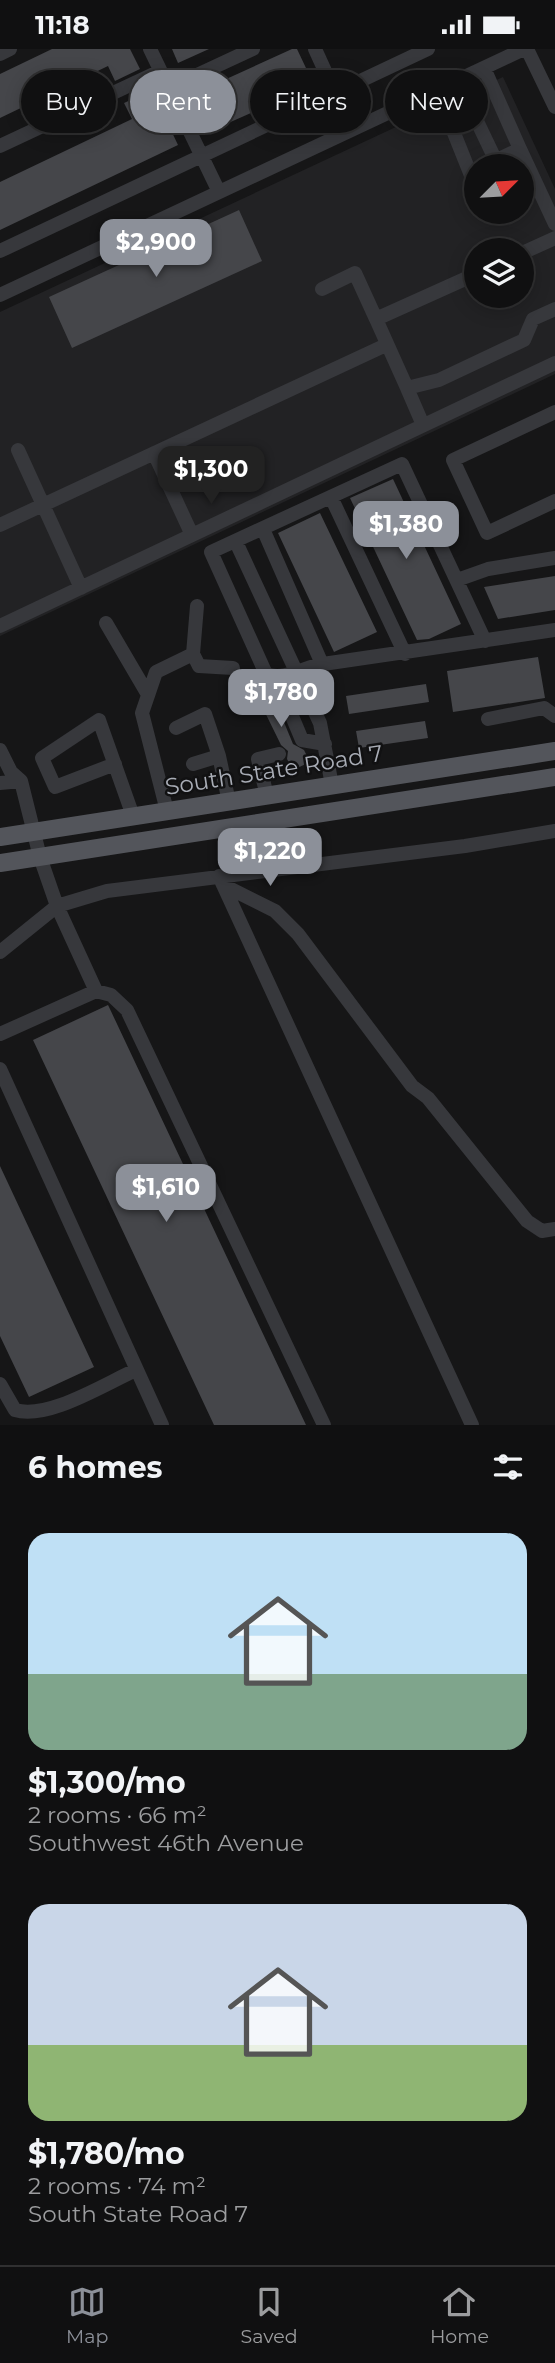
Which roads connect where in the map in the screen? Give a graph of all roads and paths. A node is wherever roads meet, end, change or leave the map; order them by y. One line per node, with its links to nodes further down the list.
1 (10, 49): 8 (street)
2 (150, 49): 10 (street)
3 (253, 49): 11 (street)
4 (315, 49): 12 (street)
5 (428, 49): 13 (street)
6 (526, 49): 7 (street); 15 (street)
7 (509, 52): 9 (street)
8 (0, 54)
9 (484, 68): 19 (street); 24 (street)
10 (160, 70)
11 (208, 70)
12 (325, 70)
13 (371, 76)
14 (130, 85): 18 (street)
15 (555, 107)
16 (250, 132): 22 (street)
17 (190, 133): 22 (street)
18 (0, 146)
19 (520, 149): 21 (street); 25 (street)
20 (487, 154): 23 (street)
21 (509, 154)
22 (201, 155): 24 (street); 28 (street)
23 (464, 158)
24 (219, 192): 31 (street)
25 (555, 224)
26 (555, 238): 27 (street)
27 (534, 248)
28 (0, 251)
29 (464, 279): 33 (street)
30 (321, 289): 33 (street)
31 (0, 295)
32 (555, 309): 36 (street)
33 (376, 319): 34 (street)
34 (386, 345): 36 (street); 40 (street)
35 (555, 363): 38 (street)
36 (407, 388): 38 (street)
37 (555, 412): 42 (street)
38 (423, 425): 46 (street)
39 (18, 450): 43 (street)
40 (154, 453): 43 (street); 46 (street)
41 (331, 497): 45 (street); 49 (street); 59 (street)
42 (555, 501)
43 (43, 505): 44 (street); 50 (street)
44 (0, 525)
45 (262, 529): 47 (street); 60 (street)
46 (192, 535): 50 (street)
47 (236, 542): 51 (street); 53 (street)
48 (555, 558): 49 (street)
49 (457, 580): 57 (street)
50 (80, 588): 55 (street)
51 (264, 604): 53 (street); 62 (street)
52 (197, 606): 58 (street)
53 (240, 615): 63 (street)
54 (106, 623): 64 (street)
55 (0, 626)
56 (555, 630): 57 (street)
57 (485, 641): 59 (street)
58 (193, 653): 61 (street); 64 (street)
59 (405, 654): 60 (street)
60 (323, 664): 62 (street)
61 (233, 668)
62 (296, 672): 63 (street); 68 (street)
63 (276, 678): 68 (street)
64 (147, 693): 81 (street)
65 (555, 716): 66 (street)
66 (488, 719)
67 (176, 728): 72 (street)
68 (325, 744): 78 (street)
69 (0, 750): 76 (street)
70 (555, 751): 78 (main road, South State Road 7)
71 (279, 754): 79 (street)
72 (219, 756): 74 (street); 80 (street)
73 (115, 764): 73 (street); 82 (street)
74 (193, 764)
75 (555, 777): 83 (main road)
76 (21, 781): 77 (street); 85 (street)
77 (0, 783)
78 (332, 785): 79 (main road, South State Road 7); 83 (main road)
79 (267, 796): 80 (main road, South State Road 7)
80 (229, 801): 81 (main road, South State Road 7)
81 (167, 811): 82 (main road, South State Road 7)
82 (133, 817): 85 (main road, South State Road 7)
83 (298, 817): 87 (main road)
84 (555, 831): 89 (street)
85 (36, 832): 86 (main road, South State Road 7); 87 (street)
86 (0, 837)
87 (40, 857): 88 (main road); 90 (street)
88 (0, 863)
89 (221, 881): 90 (street); 95 (street); 100 (street)
90 (57, 906): 91 (street); 92 (street)
91 (0, 952)
92 (96, 991): 93 (street); 99 (street)
93 (0, 1034)
94 (0, 1069): 96 (street)
95 (555, 1229)
96 (136, 1370): 97 (street); 98 (street)
97 (0, 1384)
98 (162, 1425)
99 (324, 1425)
100 (472, 1425)

